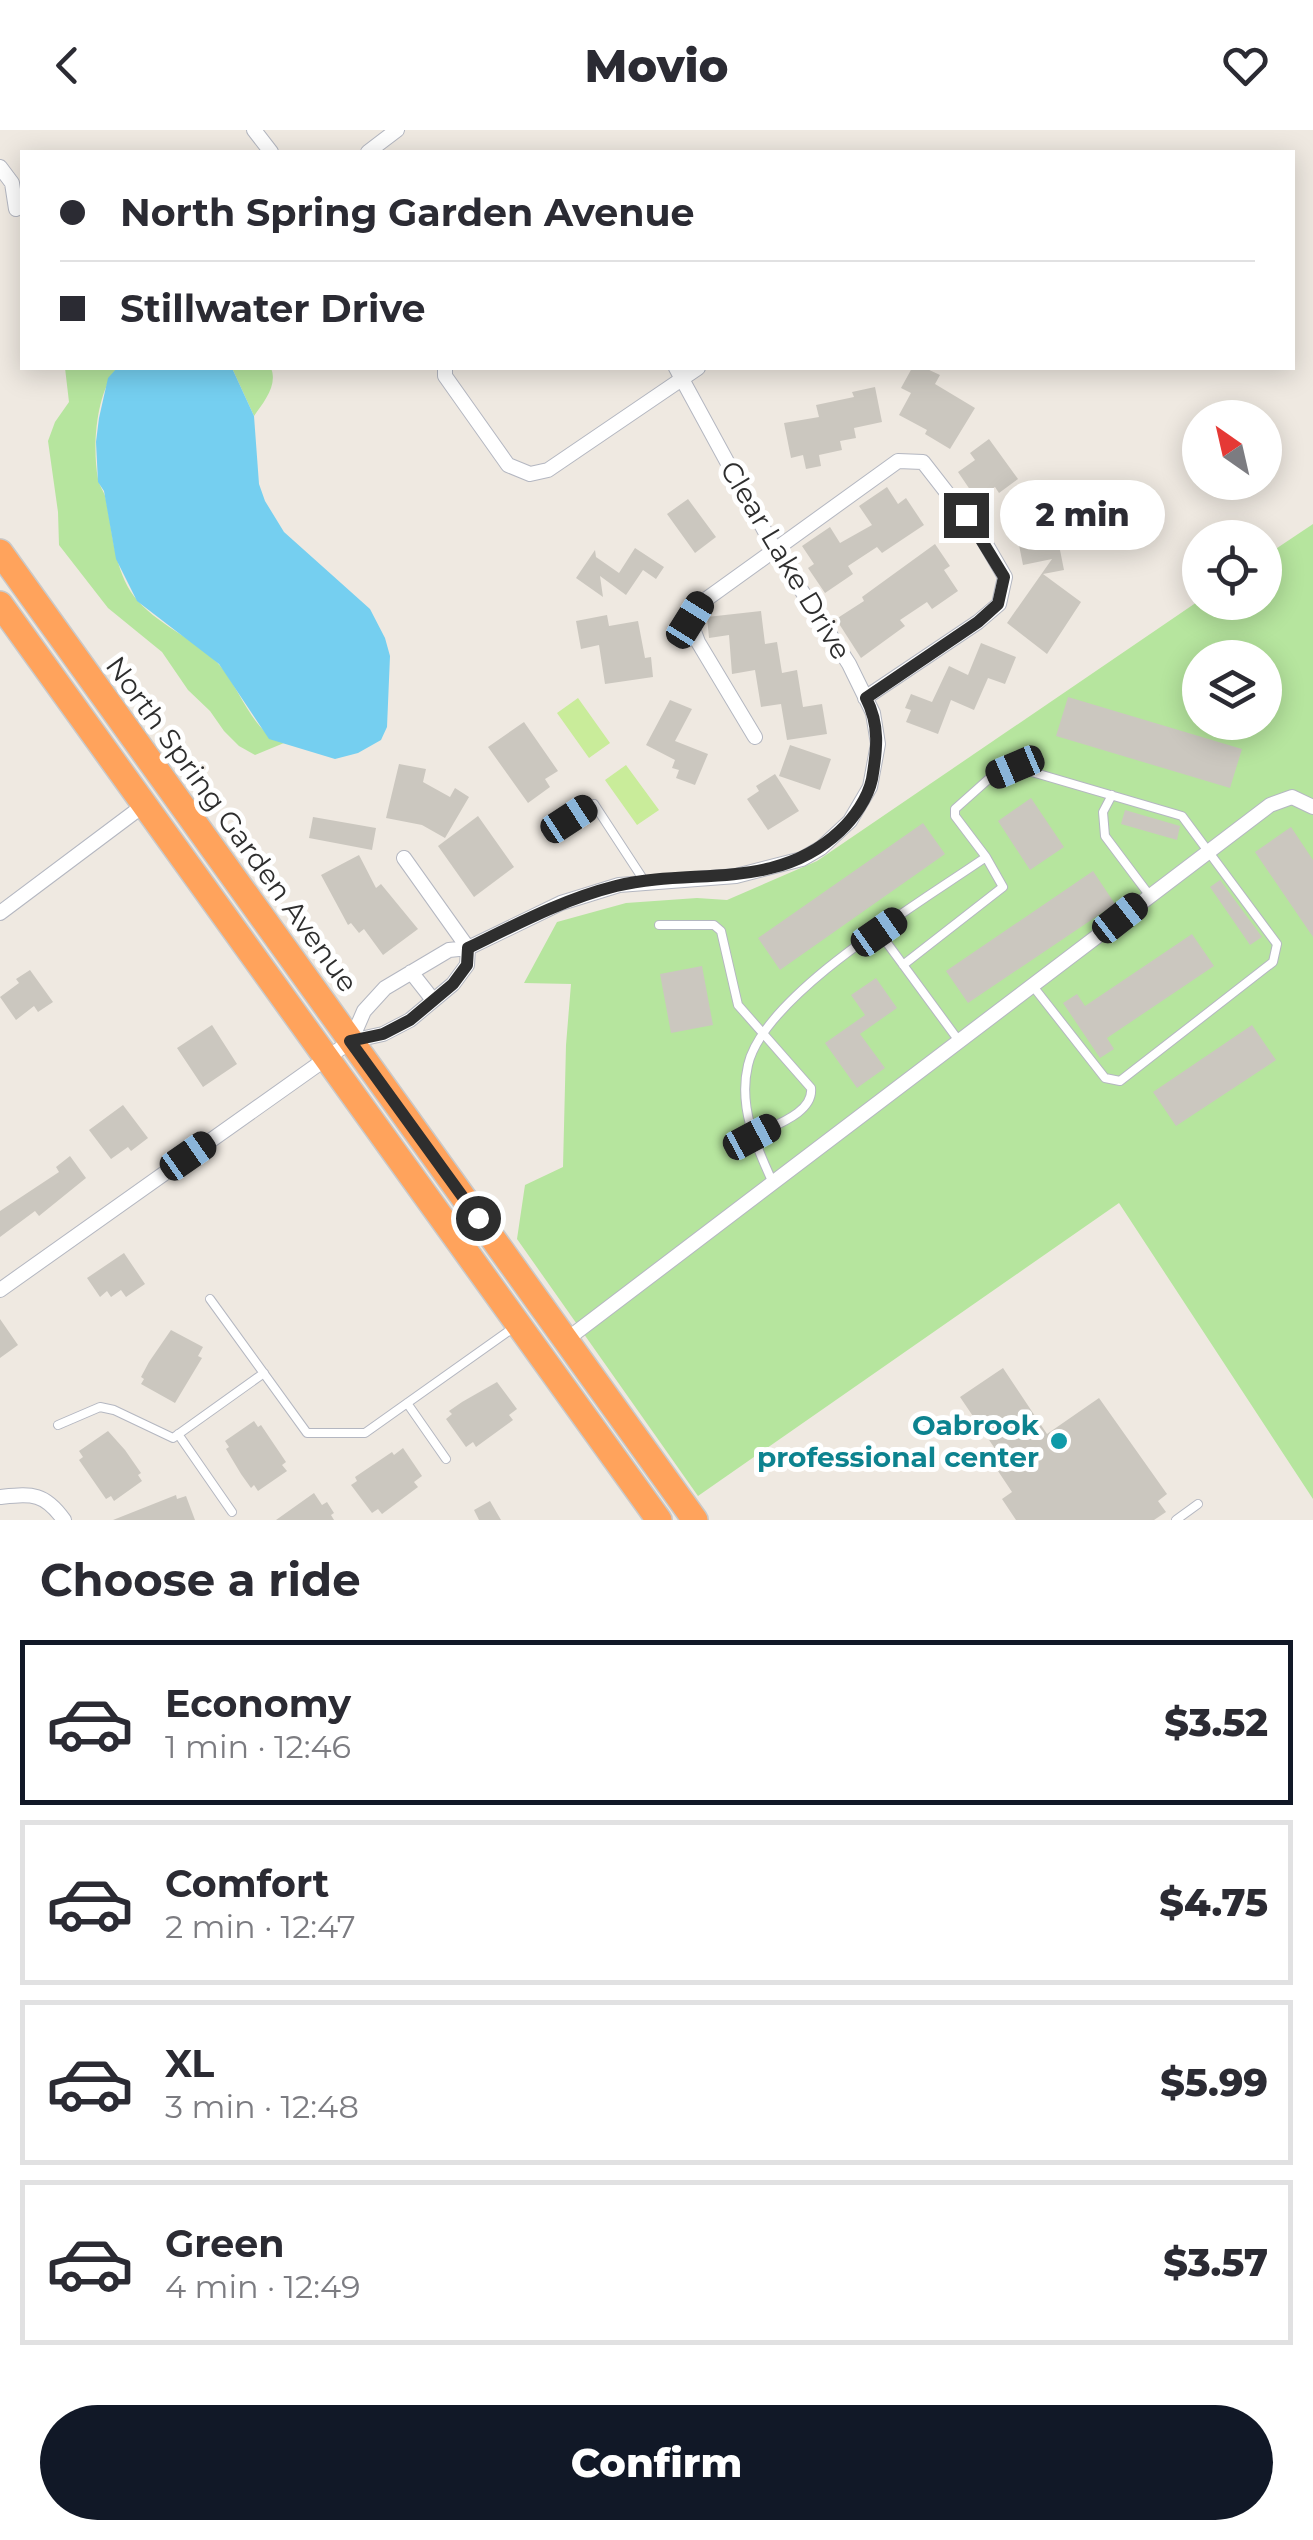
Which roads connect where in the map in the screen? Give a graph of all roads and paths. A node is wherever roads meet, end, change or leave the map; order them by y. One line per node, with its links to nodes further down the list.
1 (254, 130): 3 (street)
2 (397, 130): 4 (street)
3 (269, 150)
4 (371, 150)
5 (0, 166): 6 (street)
6 (16, 209)
7 (445, 370): 8 (street)
8 (680, 373): 9 (street, Clear Lake Drive)
9 (774, 548): 12 (street, Clear Lake Drive); 12 (street); 13 (street)
10 (0, 552): 32 (highway, North Spring Garden Avenue)
11 (0, 604): 15 (highway)
12 (866, 698): 21 (street, Clear Lake Drive)
13 (755, 737)
14 (1112, 795): 18 (lane); 19 (lane); 22 (lane)
15 (144, 805): 23 (street); 34 (highway)
16 (1313, 807): 18 (street)
17 (548, 832): 21 (lane)
18 (1209, 851): 22 (street); 29 (lane)
19 (986, 857): 25 (lane); 27 (lane)
20 (404, 858): 26 (street)
21 (645, 882): 26 (street, Clear Lake Drive)
22 (1150, 896): 29 (street)
23 (0, 912)
24 (659, 925): 31 (lane)
25 (879, 932): 27 (lane); 31 (lane)
26 (468, 948): 28 (street, Clear Lake Drive); 30 (street, Clear Lake Drive)
27 (903, 964): 33 (lane)
28 (410, 972): 30 (street); 32 (street, Clear Lake Drive)
29 (1032, 985): 33 (street)
30 (433, 1000): 32 (street, Clear Lake Drive)
31 (762, 1034): 35 (lane); 35 (lane)
32 (350, 1041): 34 (street, Clear Lake Drive); 40 (highway, North Spring Garden Avenue)
33 (959, 1041): 36 (street)
34 (326, 1059): 37 (street, Clear Lake Drive); 39 (highway)
35 (752, 1137): 36 (lane)
36 (773, 1182): 40 (street)
37 (0, 1290)
38 (210, 1298): 41 (lane)
39 (517, 1324): 42 (lane); 47 (highway)
40 (566, 1340): 53 (highway, North Spring Garden Avenue)
41 (264, 1373): 42 (lane); 44 (lane)
42 (407, 1403): 45 (lane)
43 (58, 1425): 44 (lane)
44 (178, 1434): 49 (lane)
45 (446, 1459)
46 (0, 1498): 50 (street)
47 (642, 1498): 51 (highway); 52 (highway)
48 (1198, 1504): 54 (lane)
49 (232, 1512)
50 (64, 1520)
51 (658, 1520)
52 (684, 1520)
53 (695, 1520)
54 (1176, 1520)

